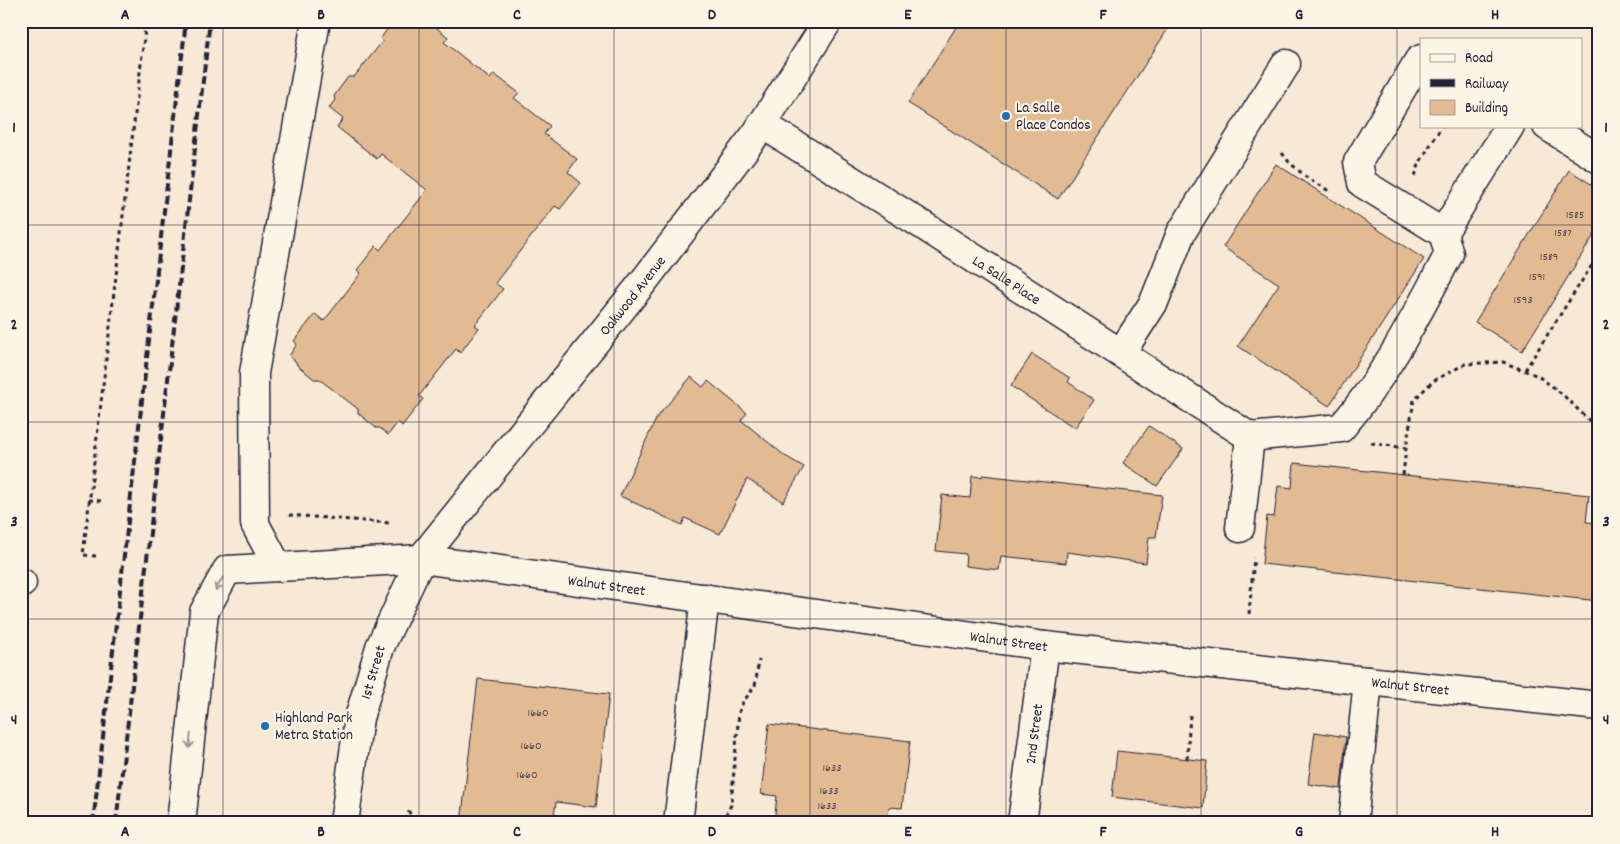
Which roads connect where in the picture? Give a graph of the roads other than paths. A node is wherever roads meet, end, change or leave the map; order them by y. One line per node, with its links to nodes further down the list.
1 (316, 21): 14 (street)
2 (828, 21): 5 (street, Oakwood Avenue)
3 (1420, 60): 9 (street)
4 (1286, 64): 10 (street)
5 (762, 124): 10 (street, La Salle Place); 13 (street, Oakwood Avenue)
6 (1509, 128): 9 (street)
7 (1551, 128): 8 (street)
8 (1599, 159)
9 (1443, 233): 11 (street)
10 (1121, 353): 11 (street, La Salle Place)
11 (1250, 437): 12 (street)
12 (1248, 539)
13 (421, 559): 14 (street, Walnut Street); 15 (street, Walnut Street); 20 (street, 1st Street)
14 (278, 568): 19 (street, Walnut Street, one-way to 19)
15 (705, 598): 16 (street, Walnut Street); 21 (street)
16 (1044, 646): 17 (street, Walnut Street); 22 (street, 2nd Street)
17 (1368, 681): 18 (street, Walnut Street); 23 (street)
18 (1599, 706)
19 (181, 823)
20 (344, 823)
21 (678, 823)
22 (1022, 823)
23 (1353, 823)

